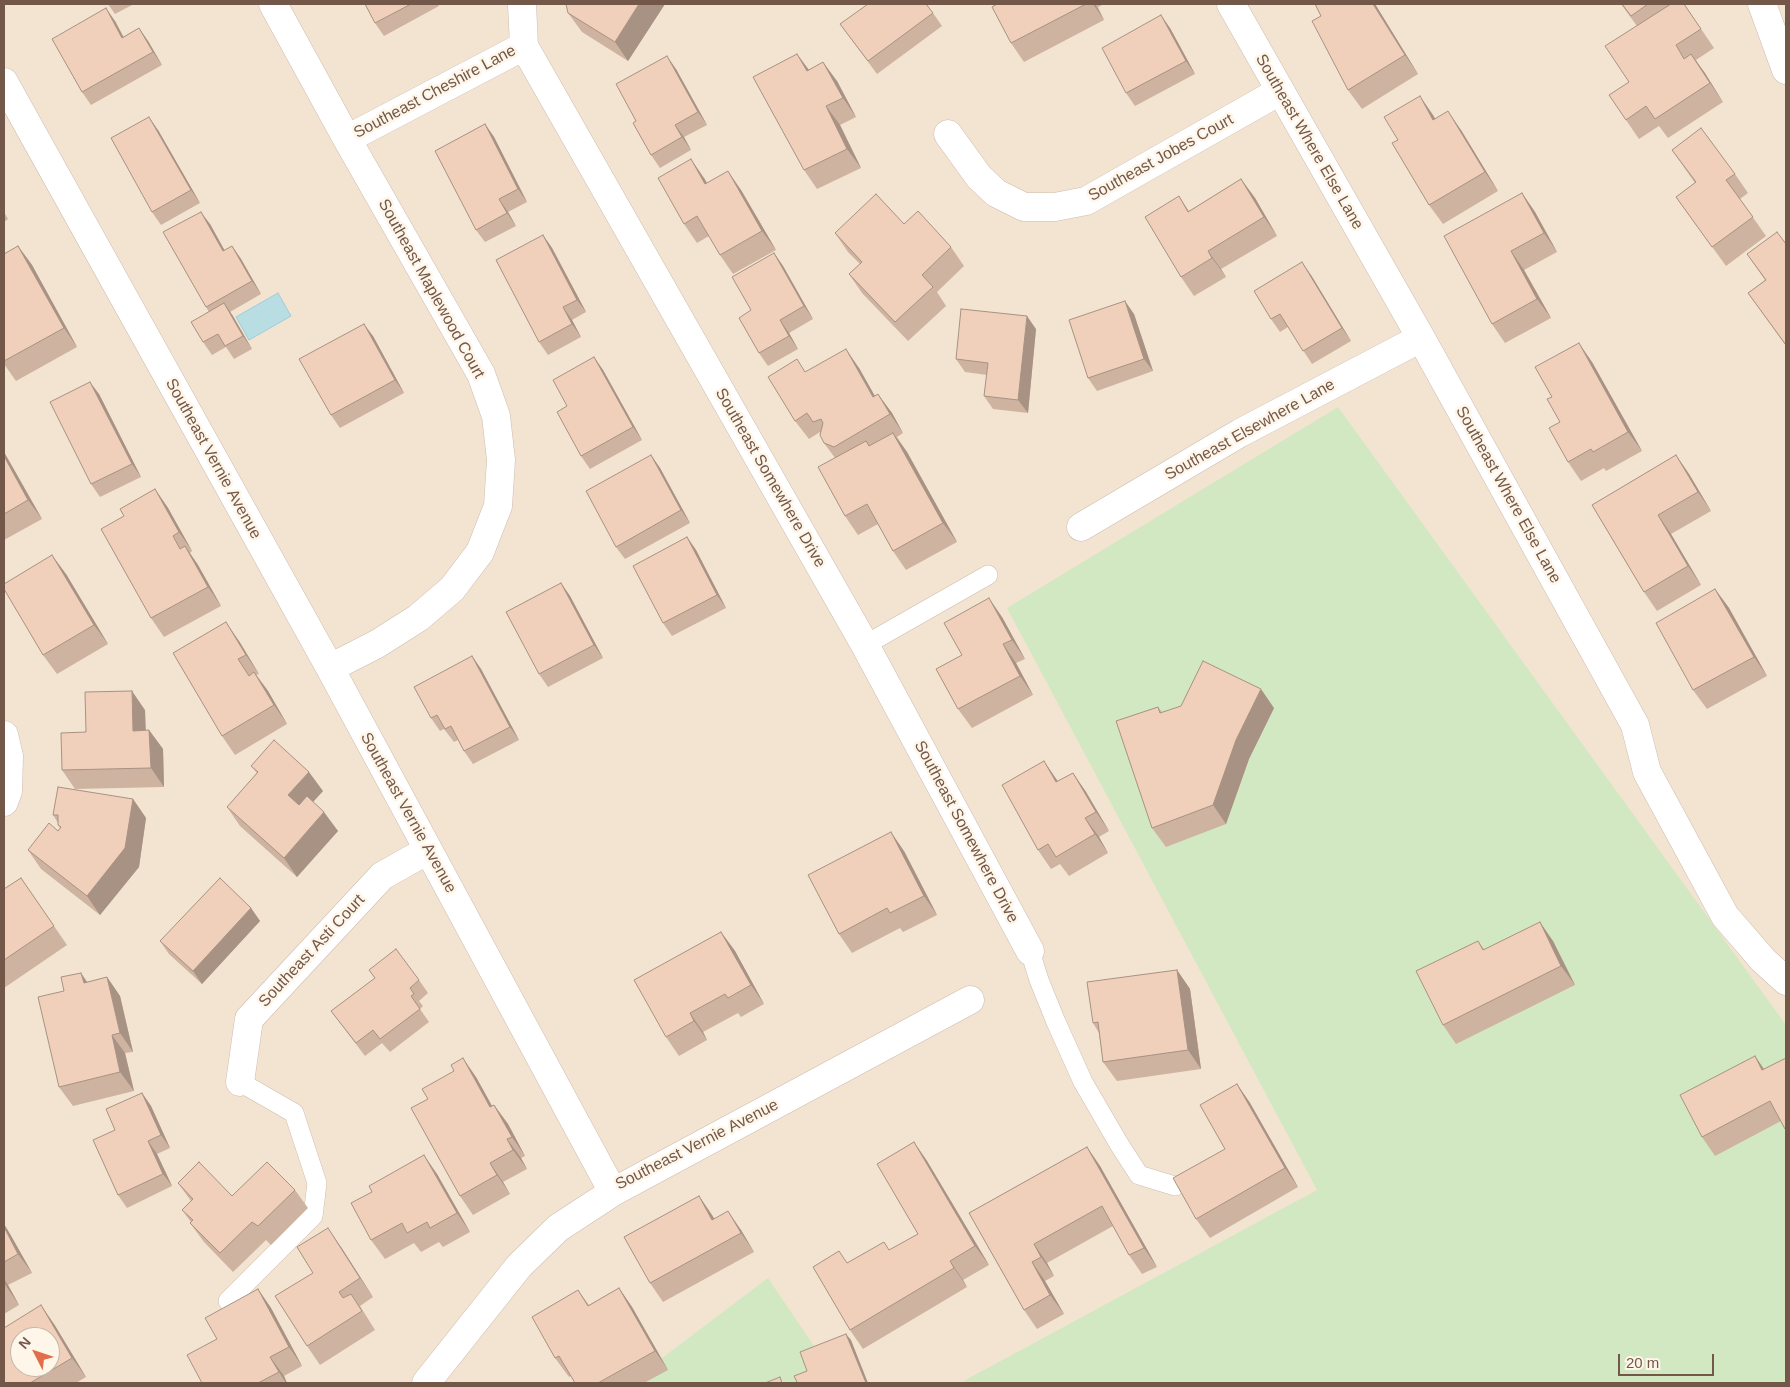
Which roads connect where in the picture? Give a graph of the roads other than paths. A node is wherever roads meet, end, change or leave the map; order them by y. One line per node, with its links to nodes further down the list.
1 (272, 4): 10 (street, Southeast Maplewood Court)
2 (522, 4): 5 (street, Southeast Somewhere Drive)
3 (1231, 4): 8 (street, Southeast Where Else Lane)
4 (1762, 4): 6 (street)
5 (524, 46): 10 (street, Southeast Cheshire Lane); 14 (street, Southeast Somewhere Drive)
6 (1786, 70)
7 (4, 82): 15 (street, Southeast Vernie Avenue)
8 (1280, 92): 9 (street, Southeast Jobes Court); 11 (street, Southeast Where Else Lane)
9 (948, 134)
10 (347, 139): 15 (street, Southeast Maplewood Court)
11 (1421, 338): 12 (street, Southeast Elsewhere Lane); 20 (street, Southeast Where Else Lane)
12 (1081, 527)
13 (988, 576): 14 (lane)
14 (865, 645): 19 (street, Southeast Somewhere Drive)
15 (330, 668): 18 (street, Southeast Vernie Avenue)
16 (4, 735): 17 (street)
17 (4, 802)
18 (428, 850): 22 (street, Southeast Asti Court); 24 (street, Southeast Vernie Avenue)
19 (1030, 951): 23 (lane)
20 (1786, 981)
21 (970, 1000): 24 (street, Southeast Vernie Avenue)
22 (240, 1082): 25 (lane)
23 (1175, 1186)
24 (613, 1192): 26 (street)
25 (228, 1301)
26 (426, 1383)

